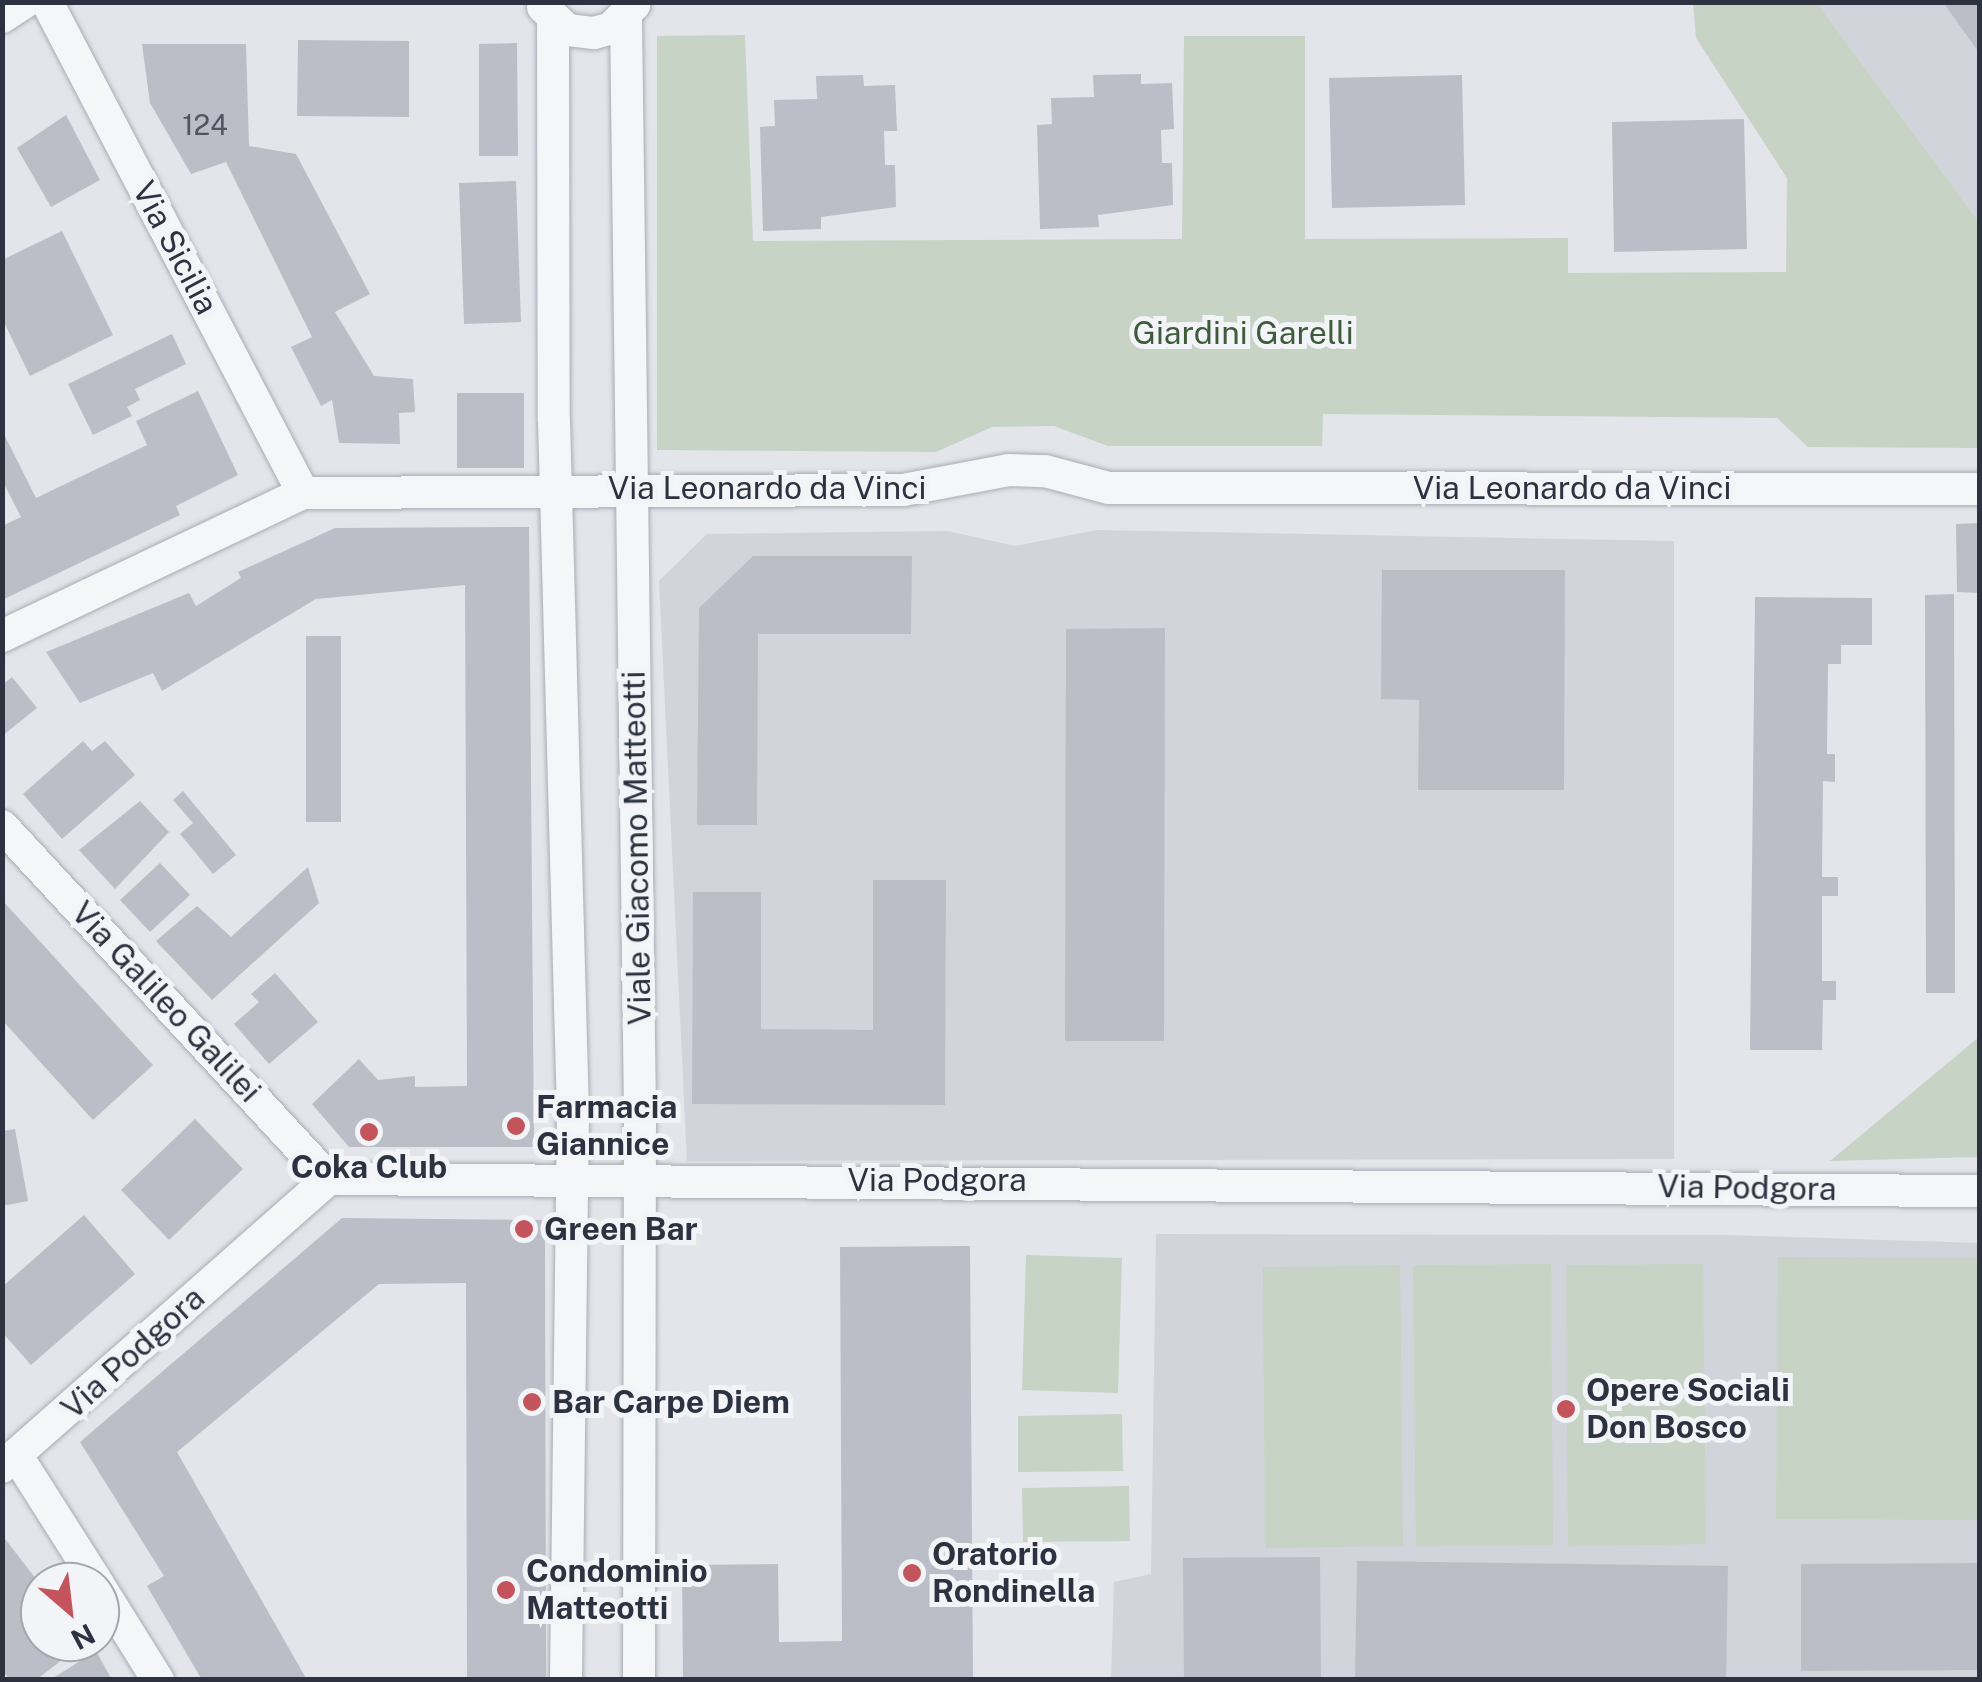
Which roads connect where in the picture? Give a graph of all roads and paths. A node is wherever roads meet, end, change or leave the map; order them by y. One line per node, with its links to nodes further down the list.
1 (25, 2): 5 (street)
2 (47, 2): 9 (street, Via Sicilia)
3 (631, 10): 4 (street, Viale Giacomo Matteotti); 6 (street, Viale Giacomo Matteotti)
4 (547, 11): 7 (street, Viale Giacomo Matteotti)
5 (2, 17)
6 (632, 487): 7 (street, Via Leonardo da Vinci); 8 (street, Via Leonardo da Vinci); 13 (street, Viale Giacomo Matteotti)
7 (557, 488): 9 (street, Via Leonardo da Vinci); 14 (street, Viale Giacomo Matteotti)
8 (1980, 488)
9 (304, 493): 10 (street, Via Leonardo da Vinci)
10 (2, 636)
11 (2, 826): 12 (street, Via Galileo Galilei)
12 (329, 1179): 14 (street, Via Podgora); 16 (street, Via Podgora)
13 (640, 1179): 14 (street, Via Podgora); 15 (street, Via Podgora); 21 (street, Viale Giacomo Matteotti)
14 (572, 1180): 20 (street, Viale Giacomo Matteotti)
15 (1980, 1191)
16 (10, 1462): 17 (street)
17 (82, 1562)
18 (120, 1620): 19 (street)
19 (158, 1680)
20 (566, 1680)
21 (639, 1680)

